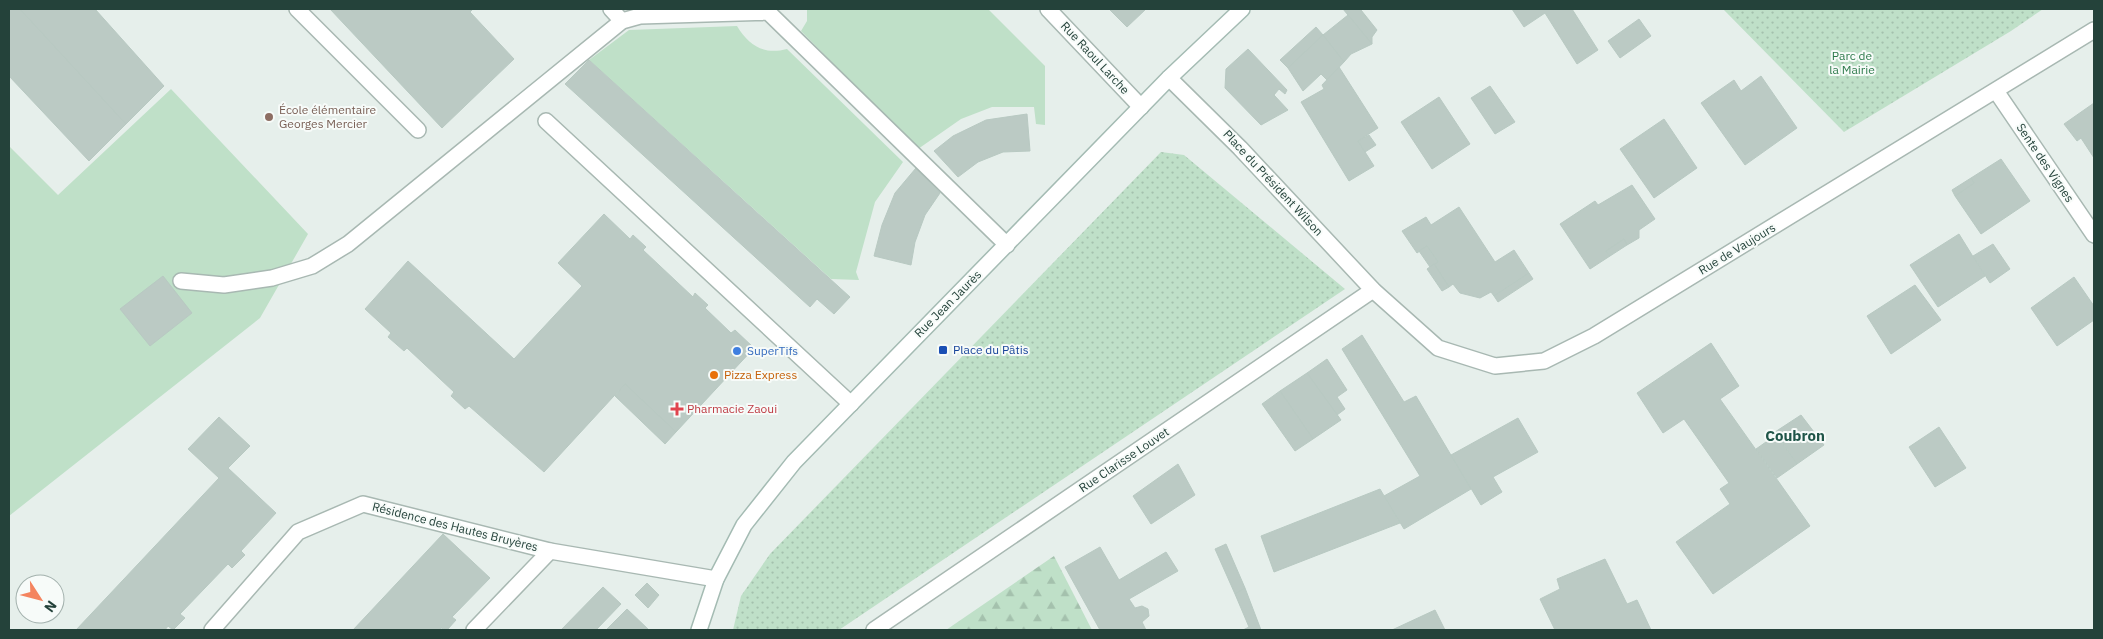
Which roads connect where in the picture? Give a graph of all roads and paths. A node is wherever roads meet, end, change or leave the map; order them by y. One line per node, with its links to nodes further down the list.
1 (298, 9): 11 (street)
2 (611, 9): 5 (street)
3 (1048, 9): 9 (street, Rue Raoul Larche)
4 (1242, 9): 7 (street, Rue Jean Jaurès)
5 (622, 21): 13 (street); 14 (street)
6 (2094, 30): 8 (street, Rue de Vaujours)
7 (1169, 78): 9 (street, Rue Jean Jaurès); 15 (street, Place du Président Wilson)
8 (1996, 91): 12 (street, Sente des Vignes); 15 (street, Rue de Vaujours)
9 (1141, 107): 13 (street, Rue Jean Jaurès)
10 (546, 121): 16 (street)
11 (418, 130)
12 (2094, 235)
13 (1006, 245): 16 (street, Rue Jean Jaurès)
14 (181, 281)
15 (1373, 290): 22 (street, Rue Clarisse Louvet)
16 (851, 404): 18 (street, Rue Jean Jaurès)
17 (550, 551): 18 (street, Résidence des Hautes Bruyères); 19 (street, Résidence des Hautes Bruyères); 20 (street)
18 (716, 579): 21 (street, Rue Jean Jaurès)
19 (212, 630)
20 (474, 630)
21 (699, 630)
22 (874, 630)

